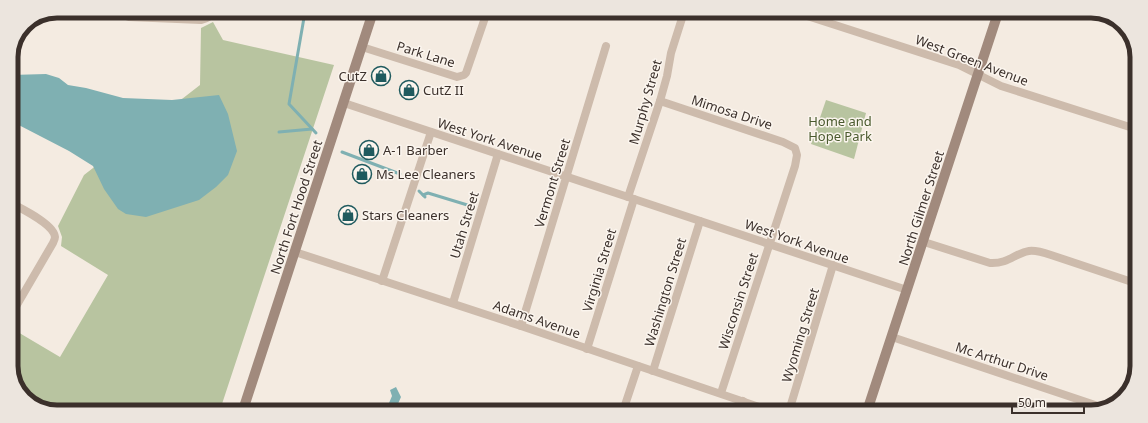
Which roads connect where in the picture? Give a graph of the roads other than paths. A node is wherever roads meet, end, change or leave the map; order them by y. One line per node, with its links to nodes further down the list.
1 (153, 18): 2 (street)
2 (208, 18)
3 (371, 18): 9 (main road, North Fort Hood Street)
4 (485, 18): 9 (street, Park Lane)
5 (682, 18): 11 (street, Murphy Street)
6 (813, 18): 10 (street, West Green Avenue)
7 (996, 18): 10 (main road, North Gilmer Street)
8 (606, 46): 17 (street, Vermont Street)
9 (362, 47): 12 (main road, North Fort Hood Street)
10 (978, 74): 13 (street, West Green Avenue); 21 (main road, North Gilmer Street)
11 (660, 101): 15 (street, Mimosa Drive); 18 (street, Murphy Street)
12 (344, 103): 14 (street, West York Avenue); 23 (main road, North Fort Hood Street)
13 (1130, 128)
14 (431, 132): 16 (street, West York Avenue); 25 (street)
15 (795, 148): 22 (street, Wisconsin Street)
16 (498, 154): 17 (street, West York Avenue); 29 (street, Utah Street)
17 (567, 177): 18 (street, West York Avenue); 30 (street, Vermont Street)
18 (631, 198): 20 (street, West York Avenue); 32 (street, Virginia Street)
19 (18, 207): 28 (street)
20 (700, 220): 22 (street, West York Avenue); 34 (street, Washington Street)
21 (924, 242): 26 (street); 27 (main road, North Gilmer Street)
22 (769, 244): 24 (street, West York Avenue); 35 (street, Wisconsin Street)
23 (295, 252): 25 (street, Adams Avenue); 37 (main road, North Fort Hood Street)
24 (833, 265): 27 (street, West York Avenue); 41 (street, Wyoming Street)
25 (382, 281): 29 (street, Adams Avenue)
26 (1130, 281)
27 (907, 290): 31 (main road, North Gilmer Street)
28 (18, 303)
29 (453, 304): 30 (street, Adams Avenue)
30 (521, 326): 32 (street, Adams Avenue)
31 (892, 337): 42 (main road, North Gilmer Street); 43 (street, Mc Arthur Drive)
32 (587, 349): 33 (street, Adams Avenue)
33 (638, 366): 34 (street, Adams Avenue); 38 (street)
34 (653, 371): 35 (street, Adams Avenue)
35 (721, 393): 36 (street, Adams Avenue)
36 (743, 400): 39 (street); 40 (street, Adams Avenue)
37 (245, 405)
38 (625, 405)
39 (741, 405)
40 (756, 405)
41 (791, 405)
42 (869, 405)
43 (1094, 405)

